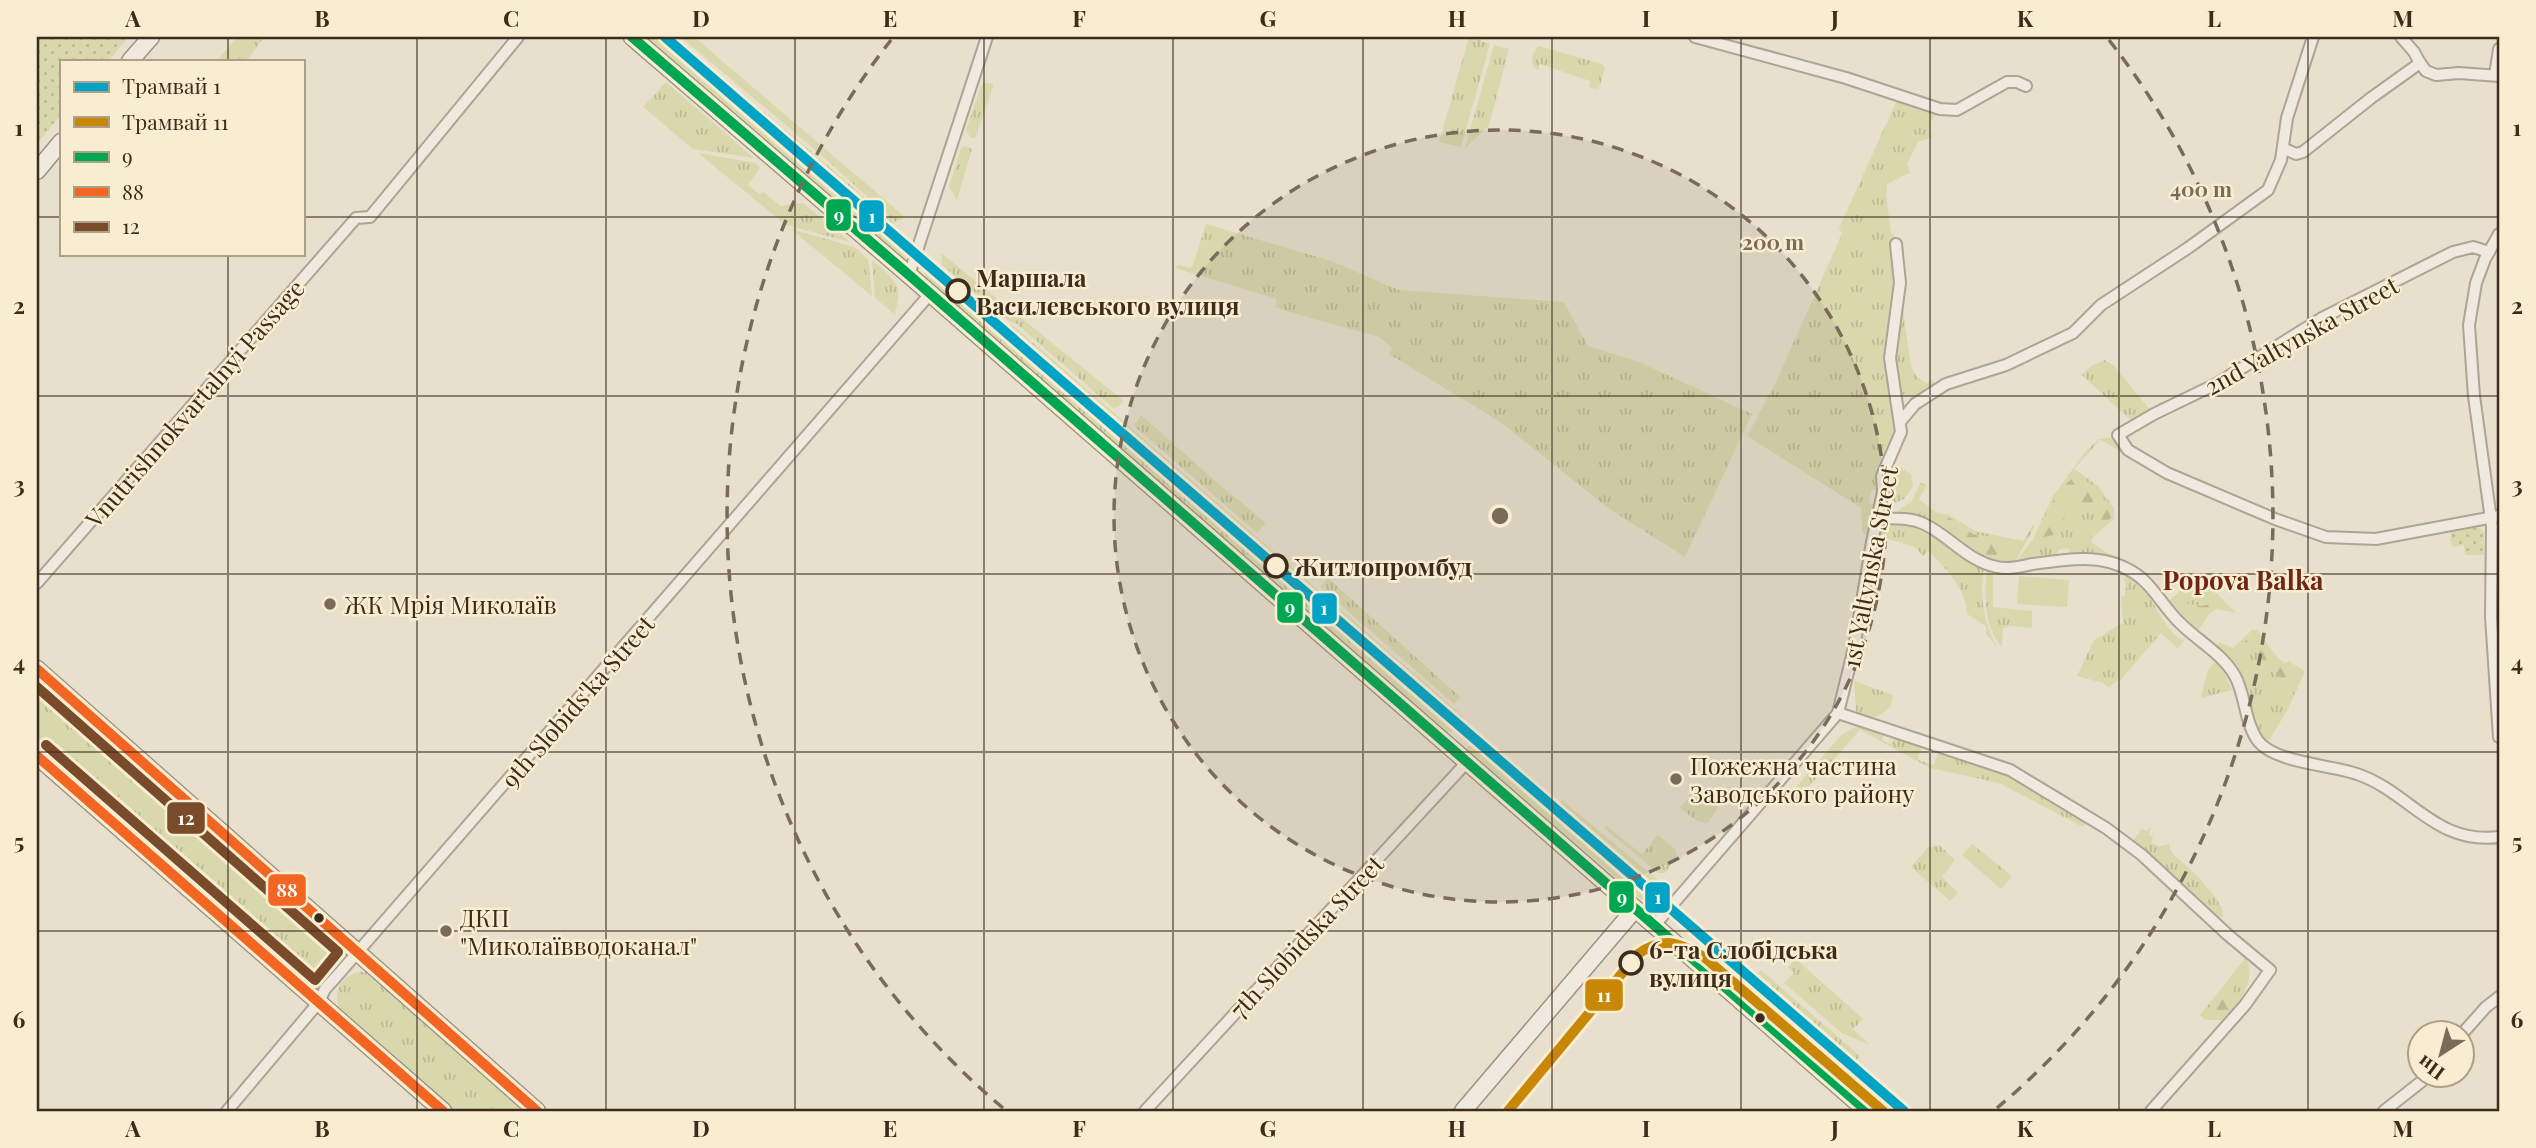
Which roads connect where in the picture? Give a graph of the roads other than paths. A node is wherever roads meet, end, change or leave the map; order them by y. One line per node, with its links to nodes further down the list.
1 (151, 37): 9 (street)
2 (518, 37): 24 (street, Vnutrishnokvartalnyi Passage)
3 (632, 37): 19 (street)
4 (987, 37): 19 (street)
5 (1695, 37): 12 (street)
6 (2313, 37): 14 (street)
7 (2401, 37): 10 (street)
8 (2499, 49): 11 (street)
9 (131, 60)
10 (2420, 64): 11 (street); 14 (street)
11 (2497, 75)
12 (2026, 86)
13 (60, 143): 15 (street)
14 (2283, 148): 21 (street)
15 (37, 171)
16 (2499, 234): 18 (street)
17 (1896, 244): 21 (street, 1st Yaltynska Street)
18 (2488, 251): 22 (street); 22 (street, 2nd Yaltynska Street)
19 (909, 275): 20 (street)
20 (930, 295): 30 (street); 34 (street, 9th Slobids'ka Street)
21 (1900, 422): 23 (street, 1st Yaltynska Street)
22 (2495, 516): 25 (street)
23 (1877, 517): 27 (street, 1st Yaltynska Street); 31 (street)
24 (37, 583)
25 (2497, 653): 28 (street)
26 (37, 669): 34 (street)
27 (1839, 713): 33 (street); 45 (street)
28 (2499, 737)
29 (37, 756): 36 (street)
30 (1467, 762): 32 (street); 42 (street, 7th Slobidska Street)
31 (2499, 837)
32 (1634, 909): 33 (street); 43 (street)
33 (1654, 926): 44 (street)
34 (358, 951): 36 (street, 9th Slobids'ka Street); 41 (street)
35 (2499, 997): 37 (street)
36 (319, 1002): 39 (street, 9th Slobids'ka Street); 40 (street)
37 (2476, 1018)
38 (2413, 1088): 46 (street)
39 (227, 1111)
40 (443, 1111)
41 (537, 1111)
42 (1145, 1111)
43 (1463, 1111)
44 (1867, 1111)
45 (2151, 1111)
46 (2384, 1111)

